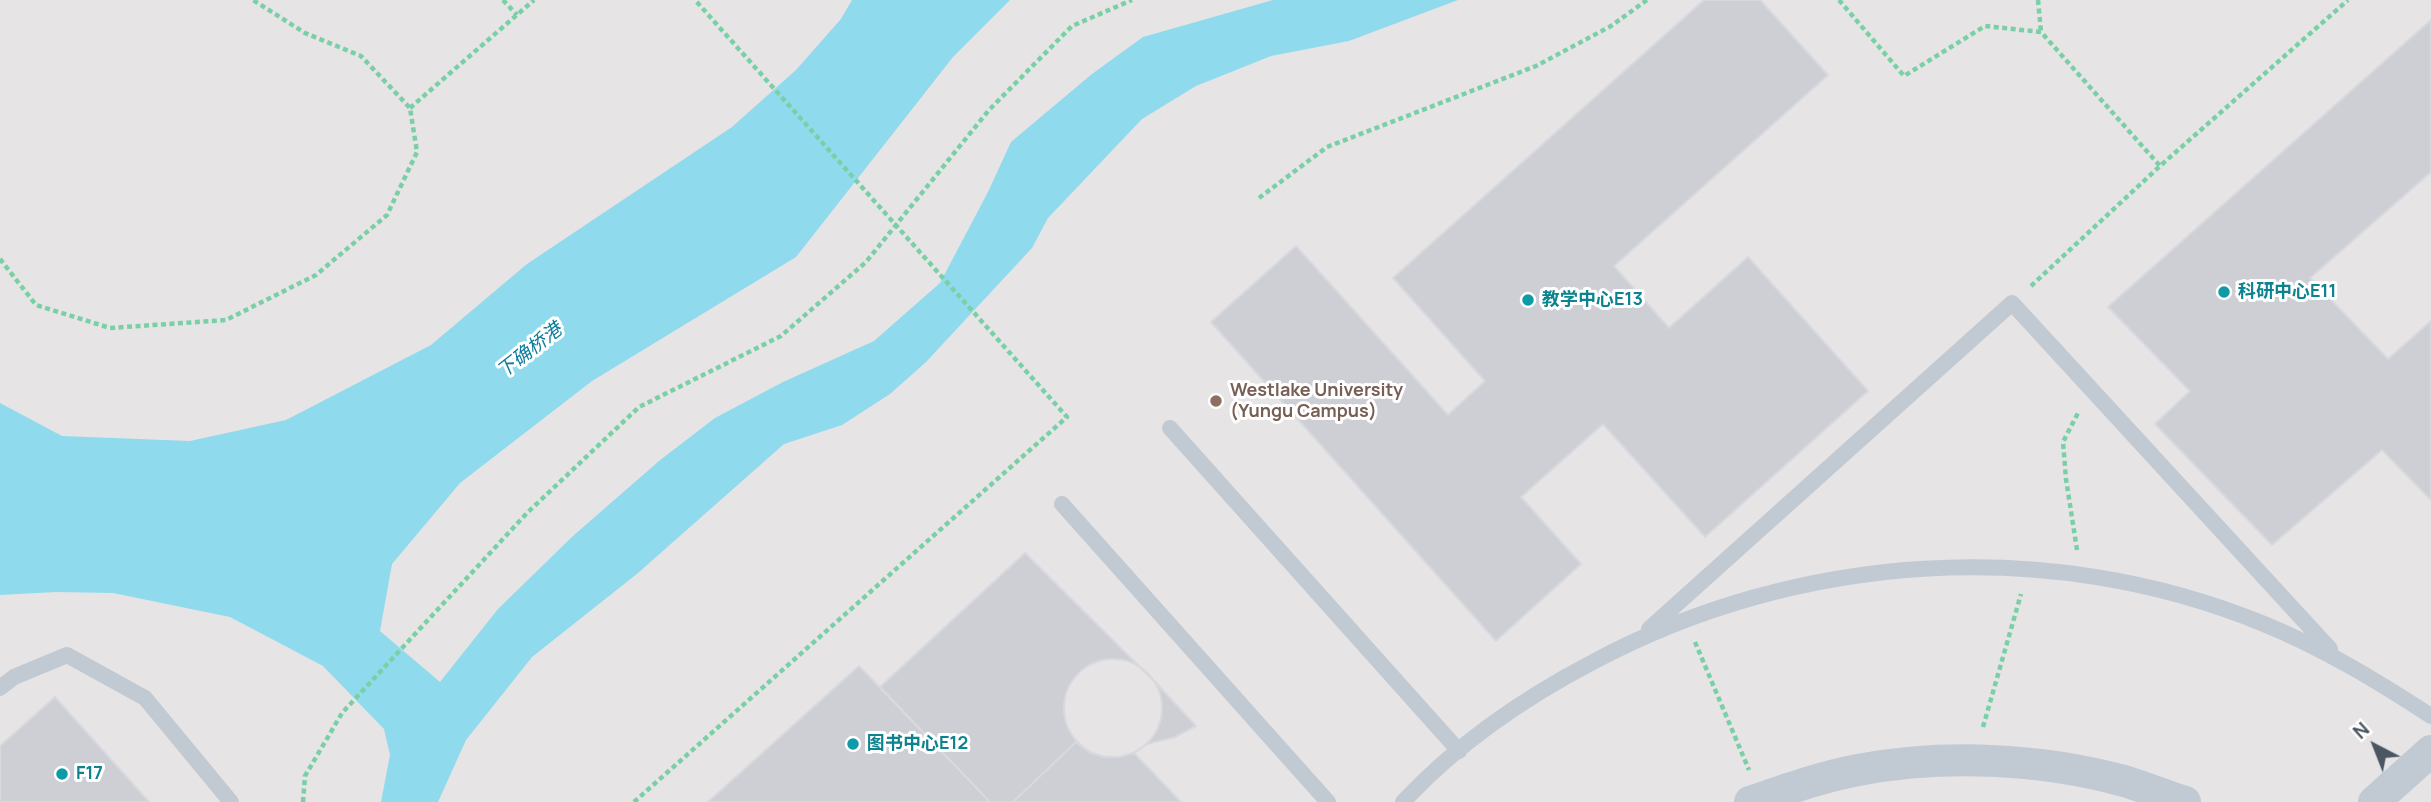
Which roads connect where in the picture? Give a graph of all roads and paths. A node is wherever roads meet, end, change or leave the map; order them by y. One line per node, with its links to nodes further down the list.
1 (253, 0): 12 (path)
2 (503, 0): 10 (path)
3 (534, 0): 10 (path)
4 (695, 0): 33 (path)
5 (1132, 0): 32 (path)
6 (1647, 0): 14 (path)
7 (1839, 0): 11 (path)
8 (2038, 0): 11 (path)
9 (2348, 0): 13 (path)
10 (517, 15): 12 (path)
11 (2041, 32): 13 (path)
12 (410, 108): 15 (path)
13 (2160, 166): 16 (path)
14 (1259, 198)
15 (0, 259)
16 (2012, 303): 17 (lane); 23 (lane)
17 (2090, 388): 21 (path); 24 (lane)
18 (1170, 428): 27 (lane)
19 (1062, 504): 34 (lane)
20 (2028, 569): 21 (lane); 22 (lane); 29 (path)
21 (2081, 575): 24 (lane)
22 (1685, 619): 23 (lane); 30 (path)
23 (1638, 639): 27 (lane)
24 (2338, 659): 26 (lane)
25 (0, 688): 31 (lane)
26 (2431, 716)
27 (1459, 751): 35 (lane)
28 (2431, 751): 37 (street)
29 (1973, 761): 30 (street); 36 (street)
30 (1756, 800)
31 (231, 802)
32 (303, 802)
33 (634, 802)
34 (1328, 802)
35 (1403, 802)
36 (2185, 802)
37 (2374, 802)

